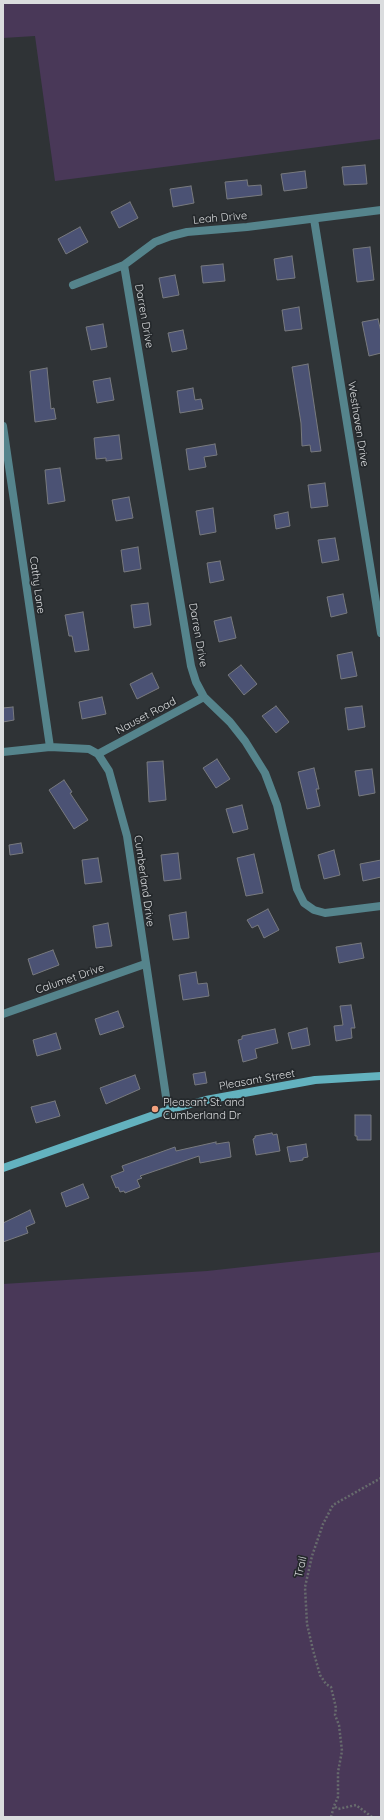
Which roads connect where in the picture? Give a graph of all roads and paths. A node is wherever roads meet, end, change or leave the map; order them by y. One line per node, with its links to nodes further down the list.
1 (381, 210): 2 (street, Leah Drive)
2 (314, 218): 3 (street, Leah Drive); 6 (street, Westhaven Drive)
3 (124, 265): 4 (street, Leah Drive); 7 (street, Darren Drive)
4 (73, 285)
5 (3, 426): 8 (street, Cathy Lane)
6 (381, 633)
7 (204, 697): 10 (street, Nauset Road); 11 (street, Darren Drive)
8 (50, 748): 9 (street); 10 (street)
9 (3, 752)
10 (98, 754): 12 (street, Cumberland Drive)
11 (381, 906)
12 (145, 964): 13 (street, Calumet Drive); 15 (street, Cumberland Drive)
13 (3, 1014)
14 (381, 1076): 15 (main road, Pleasant Street)
15 (168, 1110): 16 (main road, Pleasant Street)
16 (3, 1168)
17 (381, 1478): 18 (path, Trail)
18 (334, 1806): 19 (path); 20 (path)
19 (331, 1817)
20 (372, 1817)

